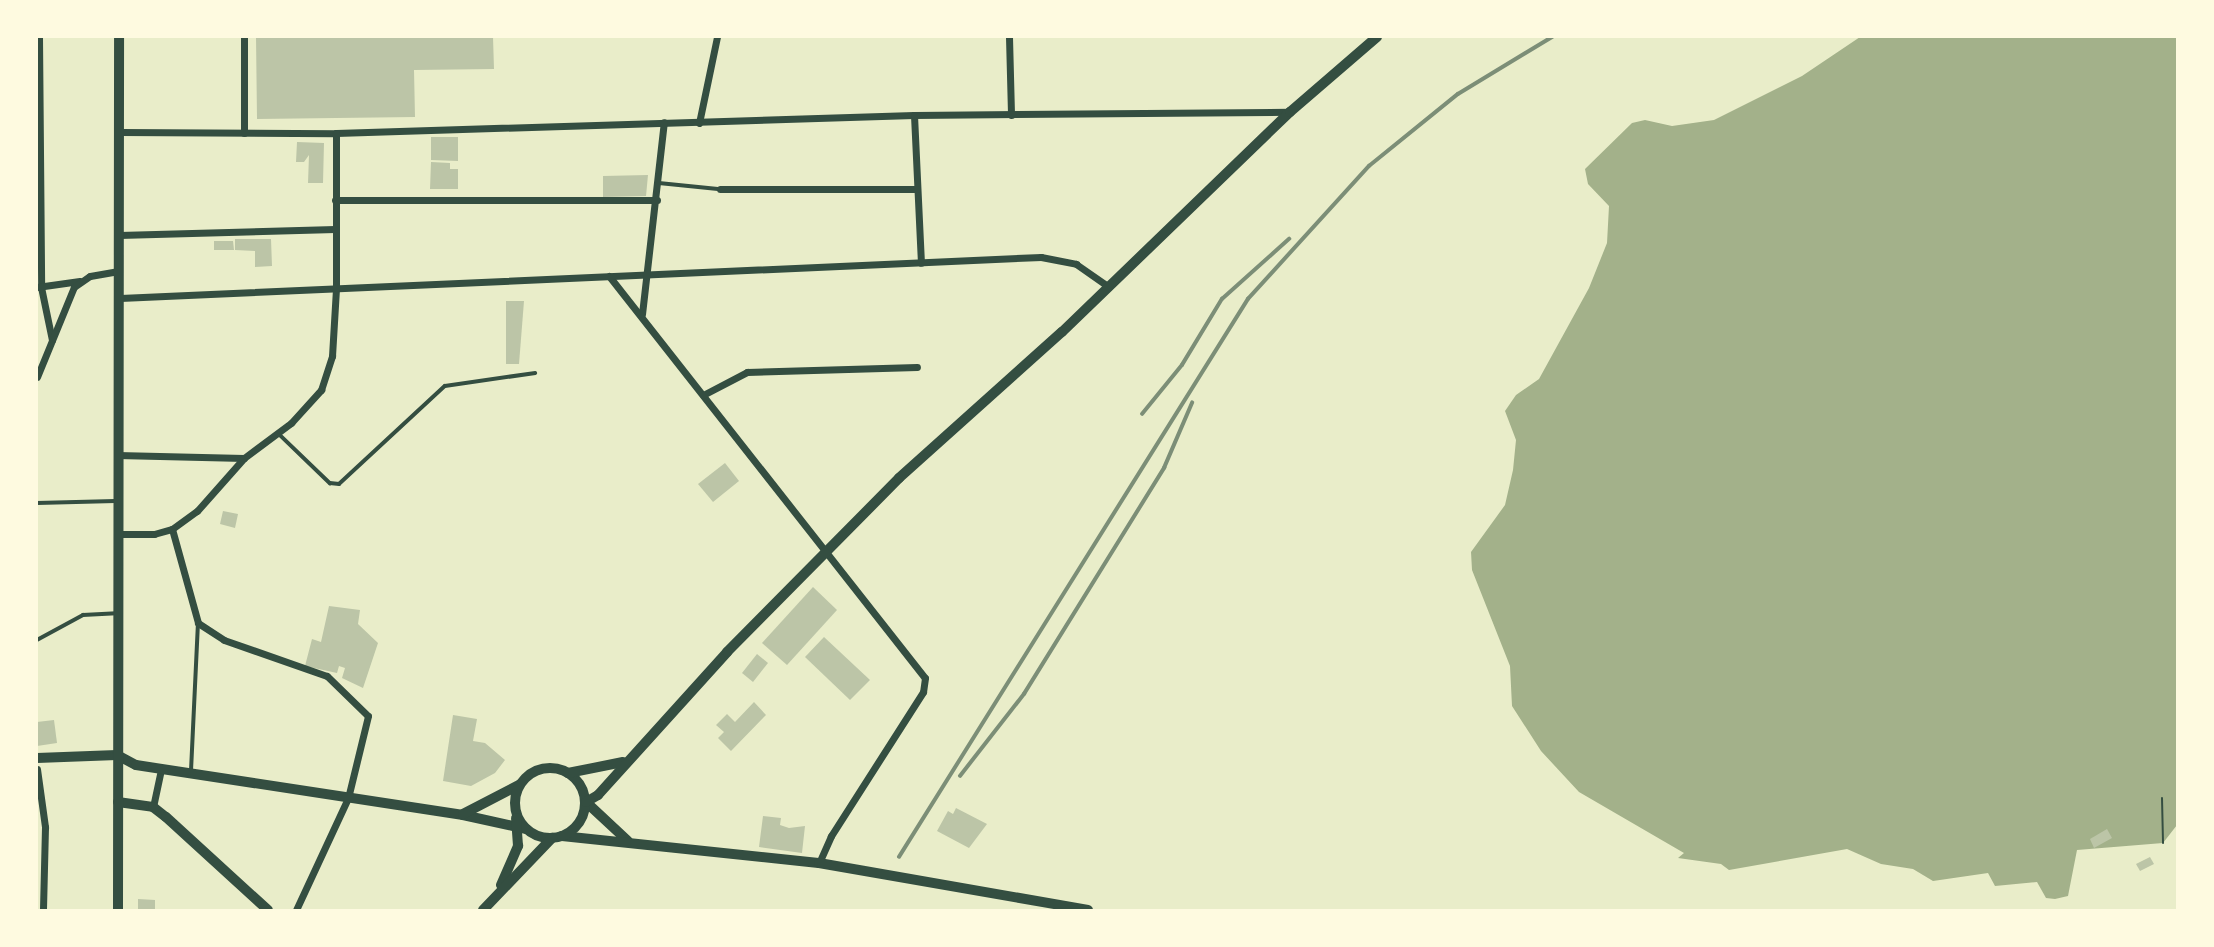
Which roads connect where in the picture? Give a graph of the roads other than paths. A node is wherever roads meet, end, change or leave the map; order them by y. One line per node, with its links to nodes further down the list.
1 (39, 37): 27 (street)
2 (119, 37): 12 (highway)
3 (244, 37): 13 (street)
4 (717, 37): 11 (street)
5 (1009, 37): 9 (street)
6 (1377, 37): 7 (highway)
7 (1290, 112): 9 (street); 28 (highway)
8 (915, 115): 9 (street); 11 (street); 17 (street)
9 (1011, 115)
10 (664, 122): 11 (street); 14 (street); 15 (street)
11 (699, 123)
12 (120, 132): 13 (street); 21 (highway)
13 (244, 133): 14 (street)
14 (336, 133): 18 (street)
15 (659, 183): 16 (lane); 19 (street)
16 (720, 189): 17 (street)
17 (917, 189): 22 (street)
18 (335, 200): 19 (street); 20 (street)
19 (657, 200): 24 (street)
20 (335, 229): 21 (street); 29 (street)
21 (119, 235): 23 (highway)
22 (921, 263): 24 (street); 28 (street)
23 (119, 271): 26 (street); 30 (highway)
24 (647, 275): 25 (street); 31 (street)
25 (609, 276): 29 (street); 31 (street)
26 (80, 281): 27 (street); 32 (street)
27 (39, 287): 32 (street)
28 (1109, 287): 44 (highway)
29 (337, 288): 30 (street); 37 (street)
30 (120, 298): 38 (highway)
31 (642, 314): 36 (street)
32 (52, 340): 35 (street)
33 (917, 367): 36 (street)
34 (536, 373): 37 (lane)
35 (37, 377)
36 (704, 395): 44 (street)
37 (278, 434): 39 (street)
38 (117, 455): 39 (street); 40 (highway)
39 (244, 458): 42 (street)
40 (117, 501): 41 (lane); 43 (highway)
41 (37, 503)
42 (172, 529): 43 (street); 46 (street)
43 (118, 534): 45 (highway)
44 (822, 552): 50 (highway); 65 (street)
45 (118, 612): 47 (lane); 48 (highway)
46 (198, 623): 53 (lane); 56 (street)
47 (37, 640)
48 (117, 755): 49 (main road); 51 (main road); 57 (highway)
49 (37, 758)
50 (625, 761): 54 (highway); 58 (highway)
51 (161, 768): 53 (main road); 59 (street)
52 (37, 769): 61 (street)
53 (191, 773): 56 (main road)
54 (568, 773): 55 (highway); 58 (highway)
55 (519, 785): 60 (main road); 62 (highway)
56 (348, 799): 60 (main road); 70 (street)
57 (118, 802): 59 (main road); 68 (highway)
58 (586, 802): 63 (highway); 64 (main road)
59 (153, 807): 69 (main road)
60 (463, 815): 62 (main road)
61 (41, 828): 67 (street)
62 (521, 828): 63 (highway); 66 (highway)
63 (557, 837): 64 (main road); 66 (highway)
64 (629, 841): 65 (main road)
65 (819, 863): 72 (main road)
66 (495, 897): 71 (highway)
67 (43, 910)
68 (118, 910)
69 (268, 910)
70 (296, 910)
71 (483, 910)
72 (1088, 910)

